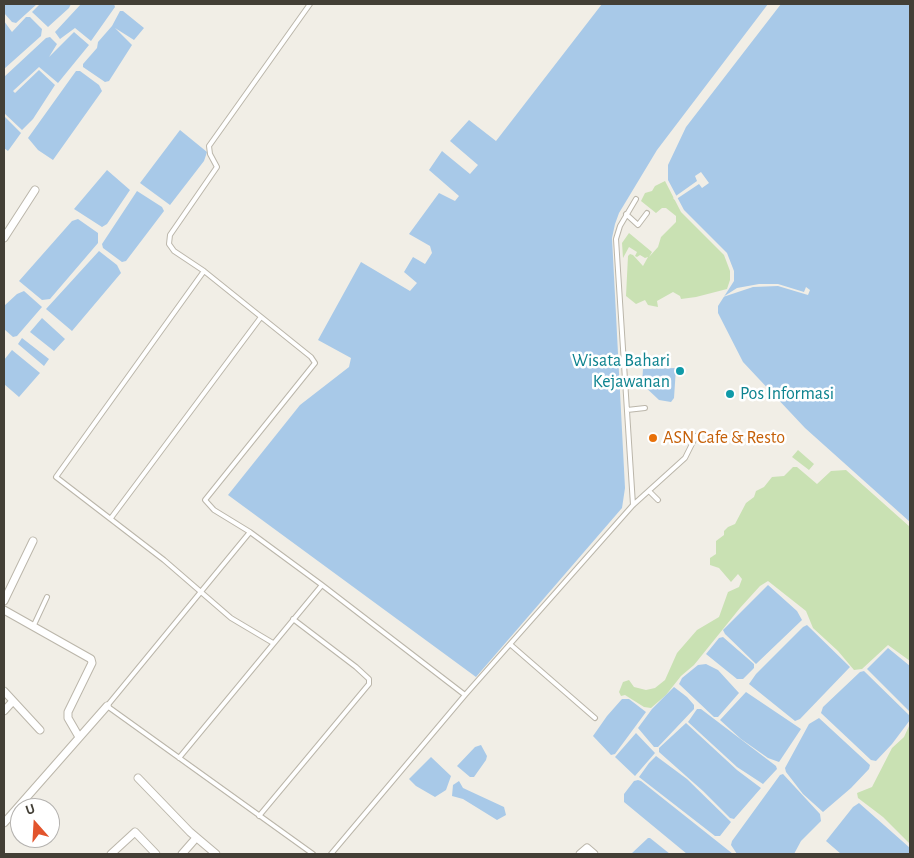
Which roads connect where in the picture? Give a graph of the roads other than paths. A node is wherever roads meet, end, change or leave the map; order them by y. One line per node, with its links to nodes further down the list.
1 (310, 4): 7 (lane)
2 (36, 190): 6 (street)
3 (636, 199): 5 (lane)
4 (647, 213): 5 (lane)
5 (626, 214): 10 (lane)
6 (4, 238)
7 (204, 271): 8 (lane); 15 (lane)
8 (261, 317): 15 (lane); 16 (lane)
9 (645, 408): 10 (lane)
10 (627, 410): 14 (lane)
11 (696, 436): 12 (lane)
12 (649, 491): 13 (lane); 14 (lane)
13 (658, 500)
14 (633, 505): 26 (lane)
15 (111, 518): 19 (lane)
16 (250, 532): 18 (lane); 19 (lane)
17 (33, 541): 21 (street)
18 (322, 585): 23 (lane); 28 (lane)
19 (201, 593): 25 (lane); 30 (lane)
20 (48, 597): 24 (lane)
21 (4, 601)
22 (4, 610): 24 (street)
23 (293, 619): 25 (lane); 37 (lane)
24 (33, 627): 34 (street)
25 (273, 643): 35 (lane)
26 (511, 645): 28 (lane); 32 (lane)
27 (4, 691): 29 (street)
28 (464, 695): 45 (lane)
29 (13, 701): 31 (street); 33 (street)
30 (107, 706): 34 (street); 35 (lane)
31 (4, 711)
32 (595, 718)
33 (40, 730)
34 (79, 737): 38 (street)
35 (179, 758): 37 (lane)
36 (138, 778): 39 (street)
37 (259, 816): 44 (lane)
38 (4, 822)
39 (196, 838): 42 (street); 43 (street)
40 (111, 854): 41 (street)
41 (156, 854)
42 (182, 854)
43 (216, 854)
44 (313, 854)
45 (331, 854)
46 (580, 854): 47 (street)
47 (594, 854)

